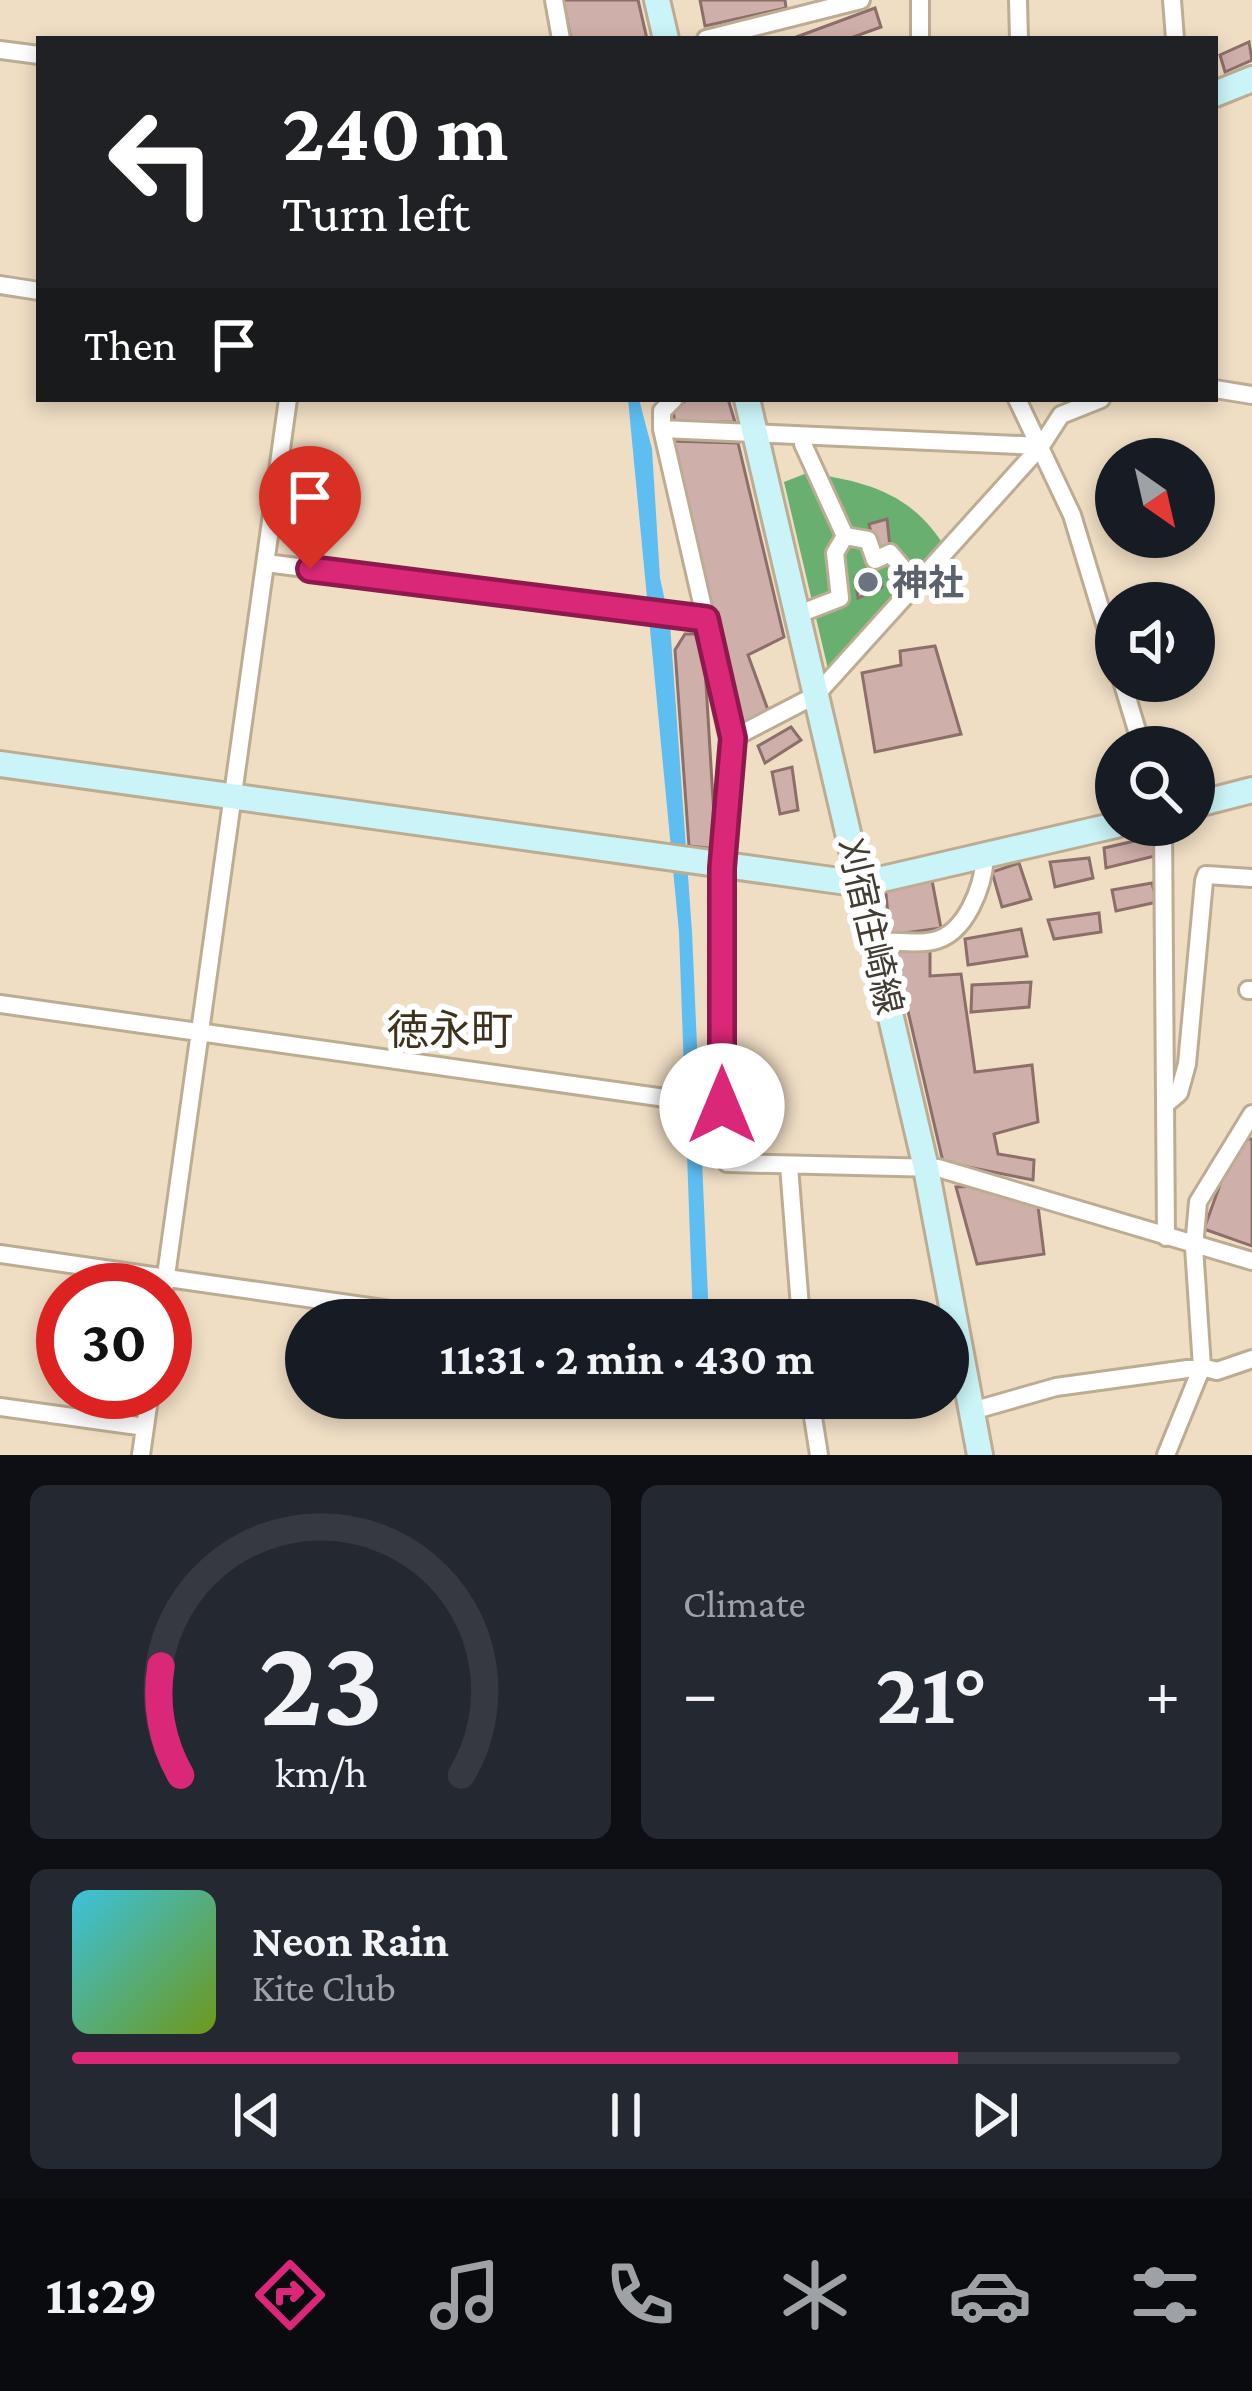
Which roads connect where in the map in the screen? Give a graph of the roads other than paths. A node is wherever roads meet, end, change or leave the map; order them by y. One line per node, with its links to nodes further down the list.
1 (554, 0): 7 (street)
2 (657, 0): 8 (street)
3 (861, 0): 9 (street)
4 (920, 0): 10 (street)
5 (1018, 0): 11 (street)
6 (1172, 0): 12 (street)
7 (560, 36)
8 (665, 36)
9 (718, 36)
10 (920, 36)
11 (1019, 36)
12 (1174, 36)
13 (0, 50): 14 (street)
14 (36, 55)
15 (1252, 79): 16 (street)
16 (1218, 93)
17 (0, 285): 18 (street)
18 (36, 291)
19 (1218, 389): 20 (street)
20 (1252, 395)
21 (288, 402): 31 (street)
22 (671, 402): 26 (street)
23 (748, 402): 27 (street, 刈宿住崎線)
24 (1018, 402): 29 (street)
25 (1094, 402): 29 (street)
26 (662, 430): 27 (street); 35 (street)
27 (754, 433): 29 (street); 36 (street, 刈宿住崎線)
28 (803, 444): 30 (street)
29 (1041, 446): 32 (street); 33 (street)
30 (844, 536): 32 (street); 34 (street)
31 (266, 563): 35 (street); 40 (street)
32 (916, 584): 36 (street)
33 (1095, 585)
34 (804, 612)
35 (706, 619): 37 (street)
36 (816, 695): 37 (street); 47 (street, 刈宿住崎線)
37 (733, 738): 45 (street)
38 (0, 764): 40 (street)
39 (1252, 790): 41 (street)
40 (236, 795): 45 (street); 50 (street)
41 (1215, 800)
42 (1095, 830): 44 (street)
43 (1163, 846): 51 (street)
44 (985, 857): 47 (street); 48 (street)
45 (722, 868): 47 (street); 52 (street)
46 (1252, 878): 51 (street)
47 (861, 884): 48 (street, 刈宿住崎線)
48 (875, 942): 55 (street, 刈宿住崎線)
49 (0, 1004): 50 (street)
50 (198, 1031): 52 (street); 61 (street)
51 (1166, 1104): 56 (street)
52 (722, 1106): 54 (street)
53 (1252, 1114): 57 (street)
54 (789, 1166): 55 (street); 64 (street)
55 (926, 1168): 56 (street); 68 (street, 刈宿住崎線)
56 (1166, 1237): 57 (street)
57 (1194, 1247): 59 (street); 66 (street)
58 (0, 1254): 60 (street)
59 (1252, 1261)
60 (48, 1263)
61 (168, 1263)
62 (192, 1288): 63 (street)
63 (285, 1299)
64 (799, 1299)
65 (1252, 1359): 66 (street)
66 (1202, 1367): 68 (street); 75 (street)
67 (0, 1407): 71 (street)
68 (972, 1411): 74 (street, 刈宿住崎線)
69 (146, 1419): 71 (street)
70 (813, 1419): 73 (street)
71 (145, 1426): 72 (street)
72 (141, 1455)
73 (819, 1455)
74 (980, 1455)
75 (1166, 1455)

